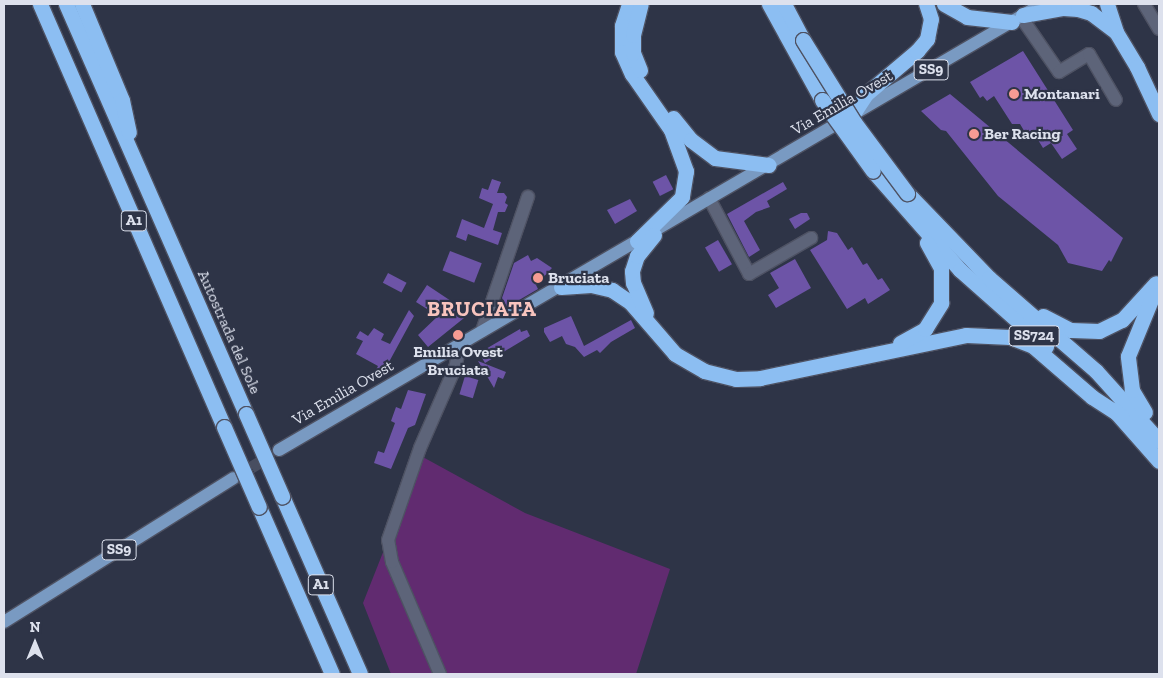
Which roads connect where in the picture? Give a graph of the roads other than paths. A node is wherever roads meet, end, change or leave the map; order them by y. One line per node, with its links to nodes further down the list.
1 (66, 4): 21 (highway, Autostrada del Sole / A1)
2 (82, 4): 21 (highway)
3 (629, 4): 29 (highway)
4 (641, 4): 22 (highway)
5 (761, 4): 17 (highway)
6 (769, 4): 17 (highway, SS724)
7 (784, 4): 17 (highway, SS724)
8 (926, 4): 20 (highway)
9 (944, 4): 14 (highway)
10 (1042, 4): 14 (main road, Via Emilia Ovest / SS9)
11 (1107, 4): 16 (highway)
12 (1144, 4): 15 (street)
13 (40, 7): 43 (highway, A1, bridge)
14 (1019, 18): 16 (highway); 18 (street); 20 (main road, Via Emilia Ovest / SS9)
15 (1159, 30)
16 (1116, 32): 19 (highway)
17 (794, 43): 23 (highway, SS724, bridge)
18 (1116, 100)
19 (1159, 114)
20 (851, 117): 22 (main road, Via Emilia Ovest / SS9)
21 (136, 165): 44 (highway, Autostrada del Sole / A1, bridge)
22 (769, 165): 25 (main road, Via Emilia Ovest / SS9)
23 (901, 196): 26 (highway, SS724); 30 (highway, SS724)
24 (528, 197): 33 (street)
25 (709, 198): 27 (main road, Via Emilia Ovest / SS9); 28 (street)
26 (914, 222): 36 (highway); 37 (highway, SS724)
27 (663, 225): 29 (main road, Via Emilia Ovest / SS9); 34 (highway)
28 (811, 238)
29 (637, 241): 32 (main road, Via Emilia Ovest / SS9)
30 (988, 278): 31 (highway); 40 (highway, SS724)
31 (1158, 280): 38 (highway)
32 (561, 287): 33 (main road, Via Emilia Ovest / SS9); 34 (highway)
33 (482, 331): 35 (main road, Via Emilia Ovest / SS9)
34 (658, 336): 36 (highway)
35 (461, 343): 39 (main road, Via Emilia Ovest / SS9); 45 (street)
36 (878, 352): 37 (highway)
37 (1121, 416): 40 (highway, SS724)
38 (1159, 429)
39 (279, 450)
40 (1157, 452)
41 (234, 478): 42 (main road, SS9)
42 (4, 622)
43 (332, 674)
44 (360, 674)
45 (440, 674)

